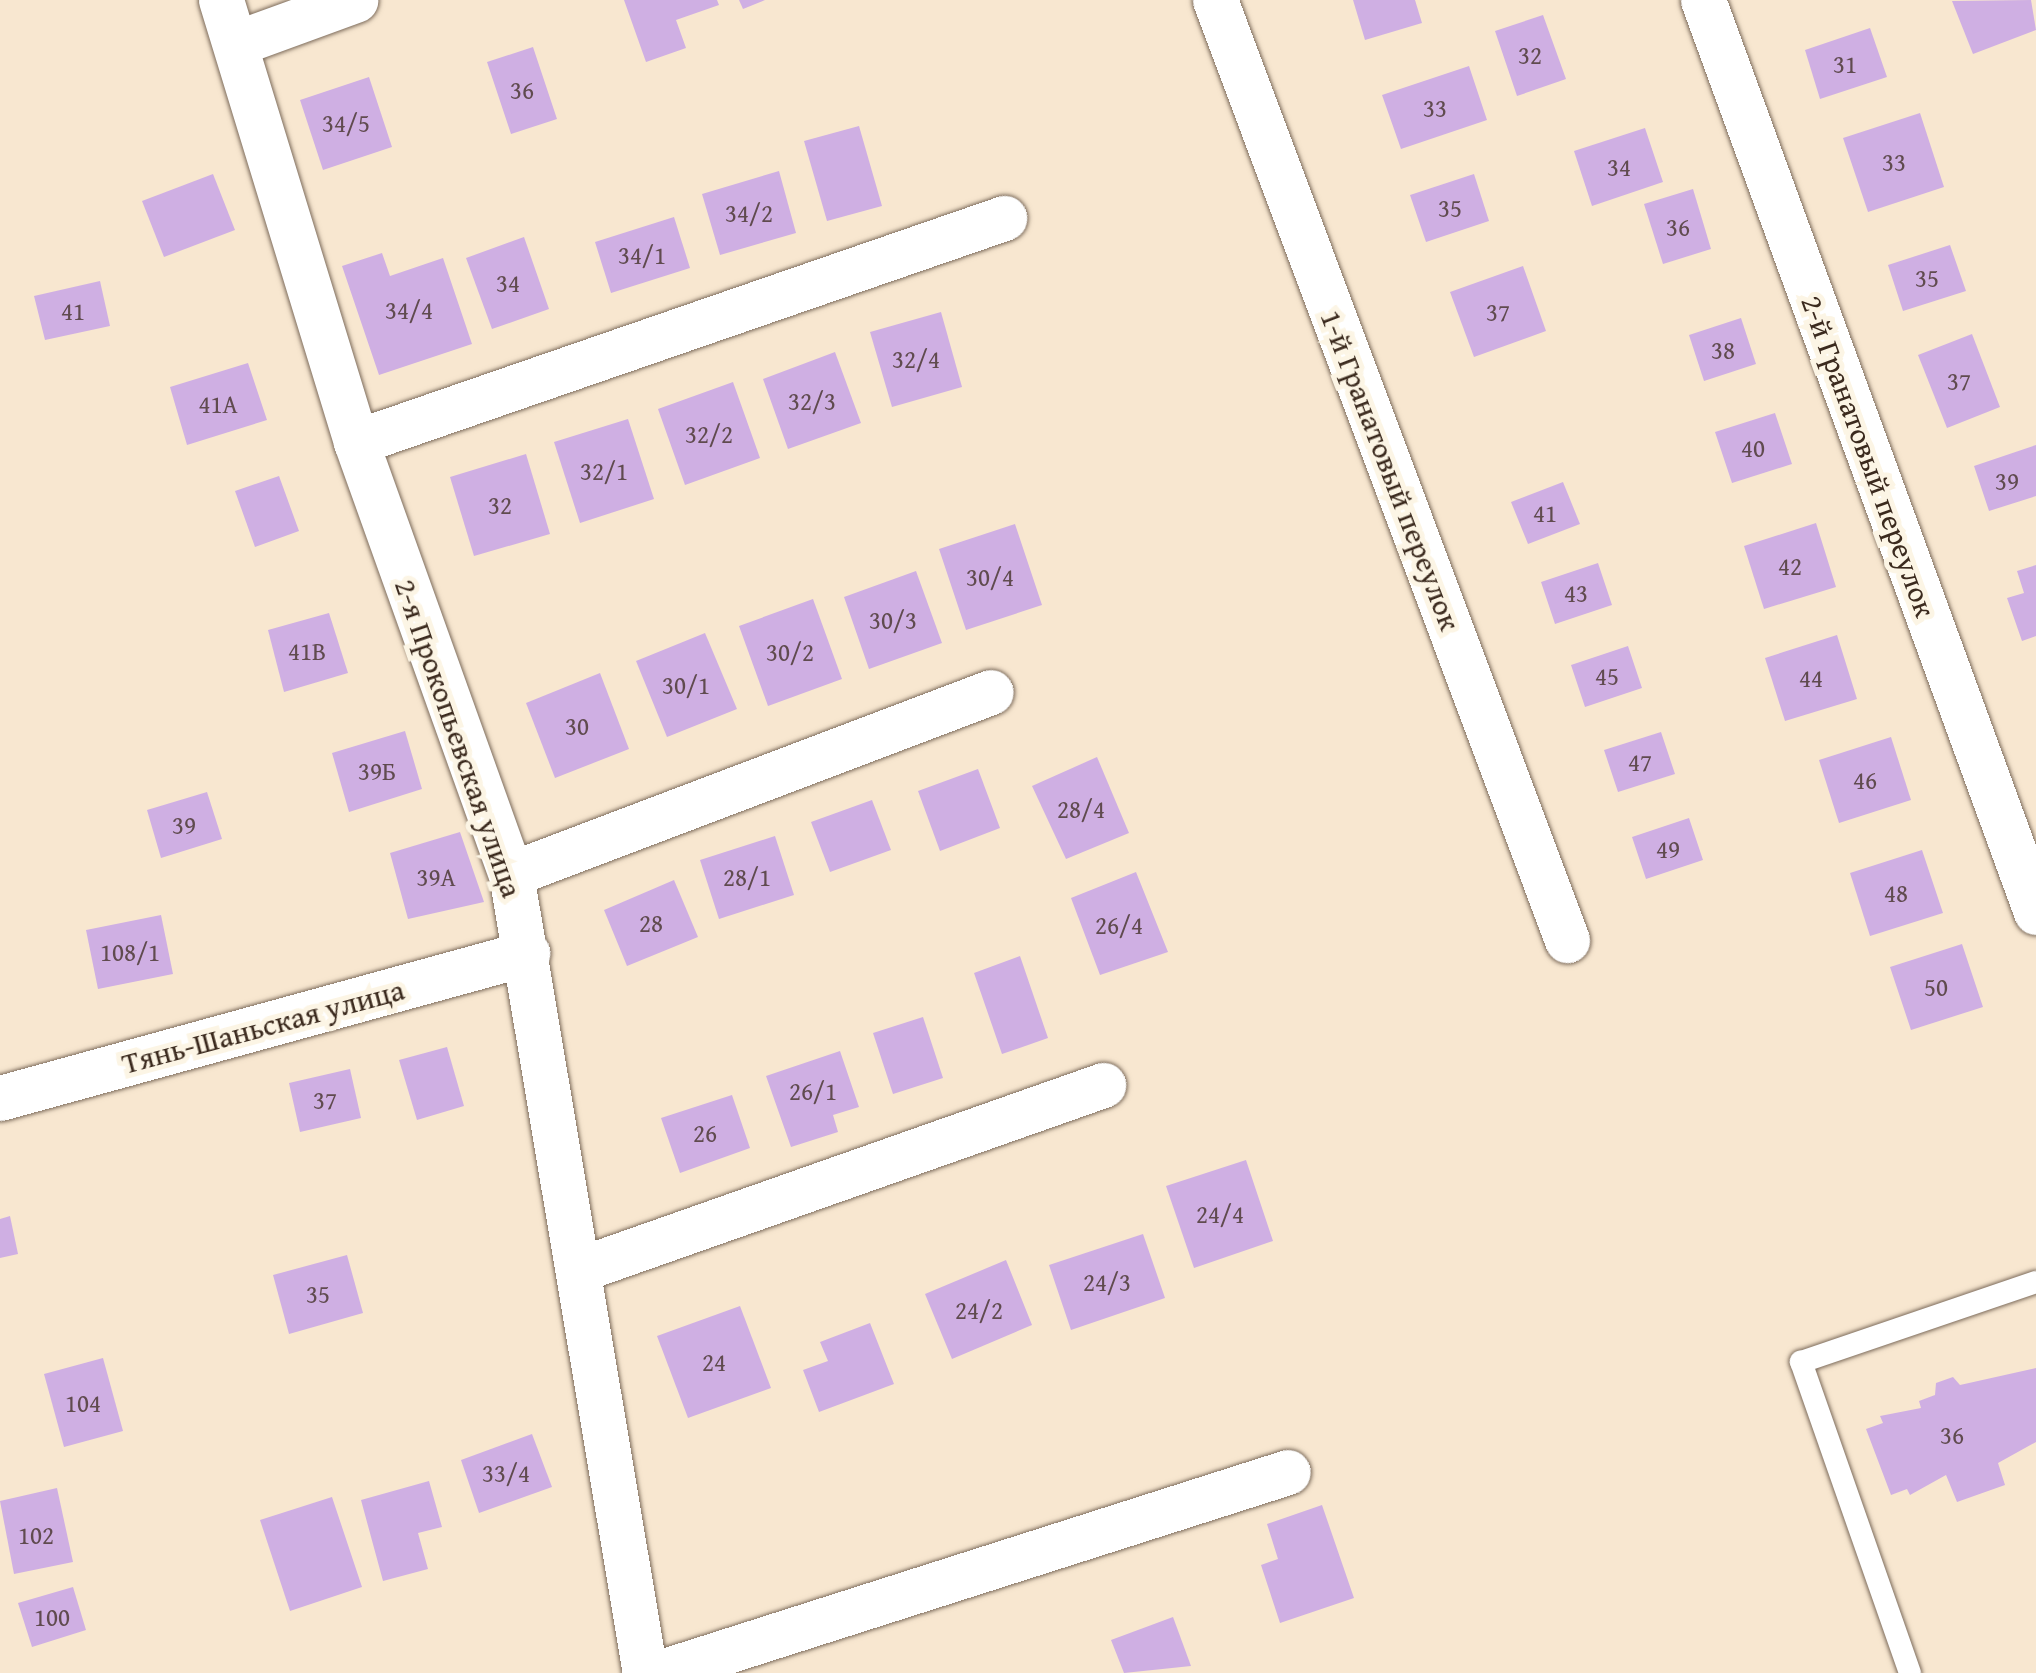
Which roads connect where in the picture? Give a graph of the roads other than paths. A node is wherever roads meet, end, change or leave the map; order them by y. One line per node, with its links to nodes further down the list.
1 (221, 0): 5 (street, 2-я Прокопьевская улица)
2 (355, 0): 5 (street)
3 (1215, 0): 11 (street, 1-й Гранатовый переулок)
4 (1704, 0): 10 (street, 2-й Гранатовый переулок)
5 (237, 43): 7 (street, 2-я Прокопьевская улица)
6 (1004, 218): 7 (street)
7 (356, 442): 9 (street, 2-я Прокопьевская улица)
8 (991, 692): 9 (street)
9 (510, 874): 12 (street, 2-я Прокопьевская улица)
10 (2036, 912)
11 (1567, 940)
12 (527, 953): 14 (street, Тянь-Шаньская улица); 15 (street, 2-я Прокопьевская улица)
13 (1103, 1085): 15 (street)
14 (0, 1098)
15 (578, 1270): 18 (street, 2-я Прокопьевская улица)
16 (2036, 1282): 20 (lane)
17 (1288, 1472): 19 (street)
18 (645, 1673)
19 (658, 1673)
20 (1910, 1673)

